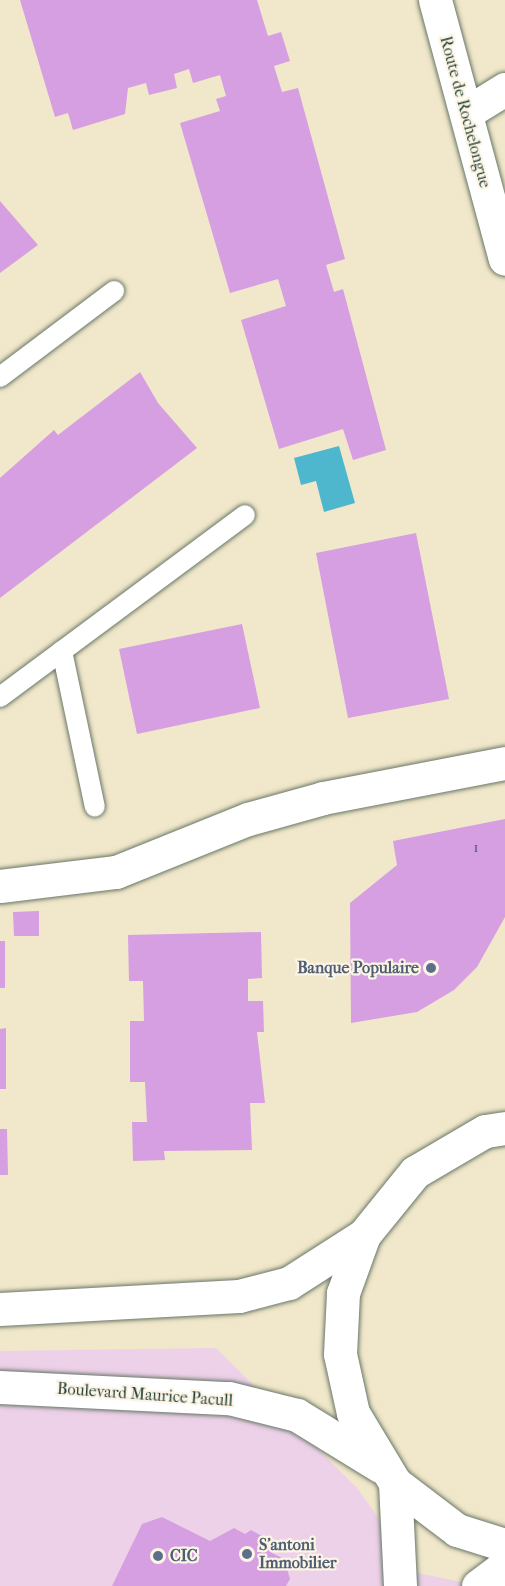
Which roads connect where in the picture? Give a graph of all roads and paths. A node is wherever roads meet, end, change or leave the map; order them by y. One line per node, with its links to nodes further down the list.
1 (435, 0): 3 (street, Route de Rochelongue)
2 (505, 89): 3 (street)
3 (466, 113): 4 (street, Route de Rochelongue)
4 (505, 259)
5 (114, 291): 6 (lane)
6 (0, 377)
7 (245, 515): 8 (lane)
8 (62, 651): 9 (lane); 11 (lane)
9 (0, 697)
10 (505, 763): 12 (street)
11 (95, 807)
12 (0, 886)
13 (498, 1125): 14 (street)
14 (364, 1235): 15 (street); 17 (street)
15 (0, 1309)
16 (0, 1387): 17 (street, Boulevard Maurice Pacull)
17 (389, 1475): 18 (street, Boulevard Maurice Pacull); 20 (street)
18 (505, 1545)
19 (505, 1566): 21 (street)
20 (400, 1586)
21 (478, 1586)

